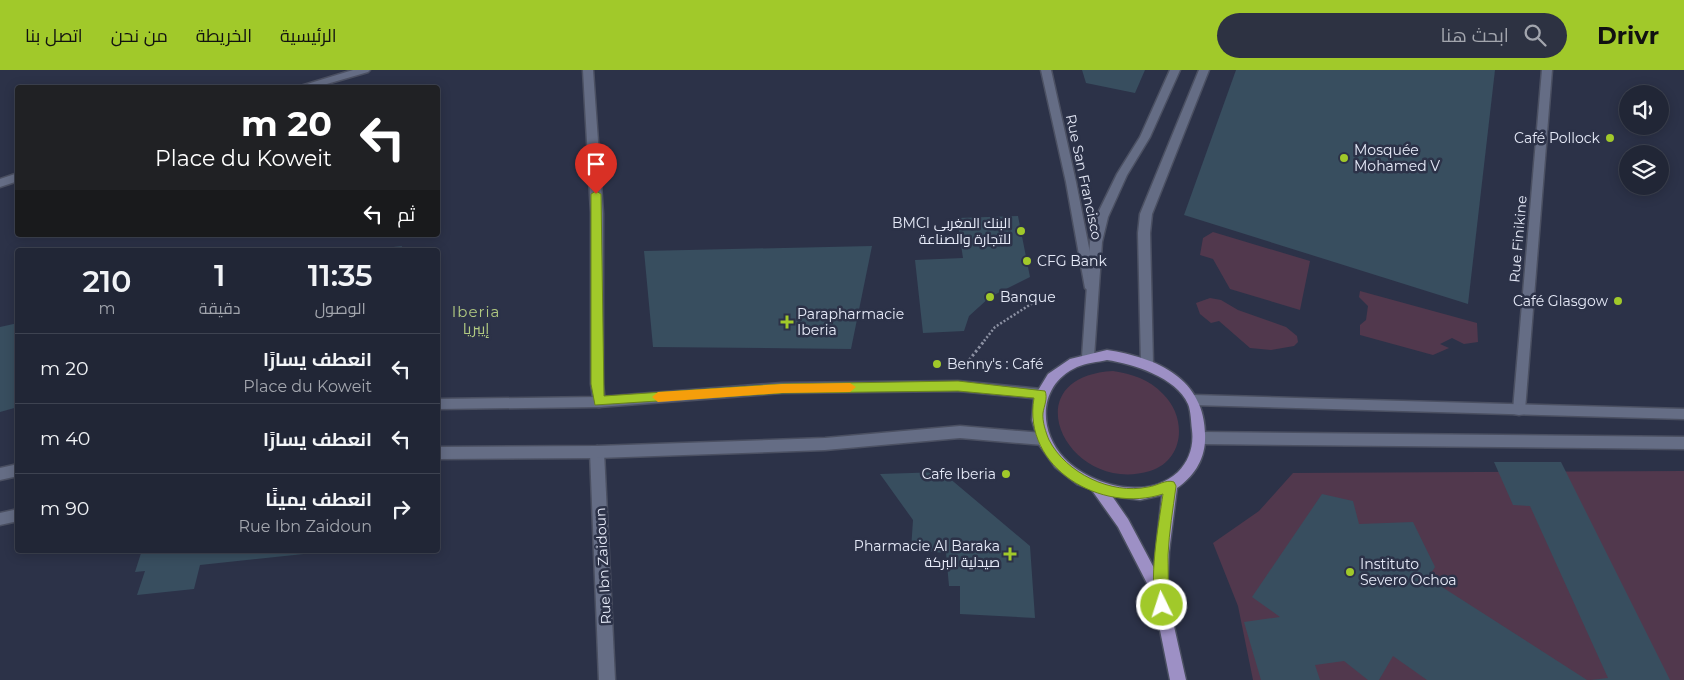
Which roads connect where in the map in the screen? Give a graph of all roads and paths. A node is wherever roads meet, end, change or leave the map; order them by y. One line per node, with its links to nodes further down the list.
1 (365, 70): 7 (main road)
2 (588, 70): 17 (main road)
3 (1046, 70): 10 (main road, Rue San Francisco)
4 (1175, 70): 10 (main road)
5 (1204, 70): 13 (main road)
6 (1547, 70): 19 (main road, Rue Finikine)
7 (310, 85)
8 (15, 178): 9 (main road)
9 (0, 183)
10 (1092, 290): 12 (main road)
11 (1039, 299): 14 (path)
12 (1088, 357): 13 (main road); 15 (main road)
13 (1147, 364): 16 (main road)
14 (965, 365)
15 (1040, 394): 17 (main road); 22 (main road)
16 (1193, 400): 19 (main road); 21 (main road)
17 (599, 402): 18 (main road)
18 (440, 404)
19 (1519, 410): 20 (main road)
20 (1684, 414)
21 (1201, 438): 23 (main road); 28 (main road)
22 (1043, 439): 24 (main road); 29 (main road)
23 (1684, 443)
24 (597, 452): 25 (main road); 33 (main road, Rue Ibn Zaidoun)
25 (440, 453)
26 (15, 471): 27 (main road)
27 (0, 474)
28 (1170, 486): 29 (main road); 32 (main road)
29 (1097, 487): 32 (main road)
30 (15, 516): 31 (main road)
31 (0, 519)
32 (1160, 595): 34 (main road)
33 (607, 680)
34 (1178, 680)

